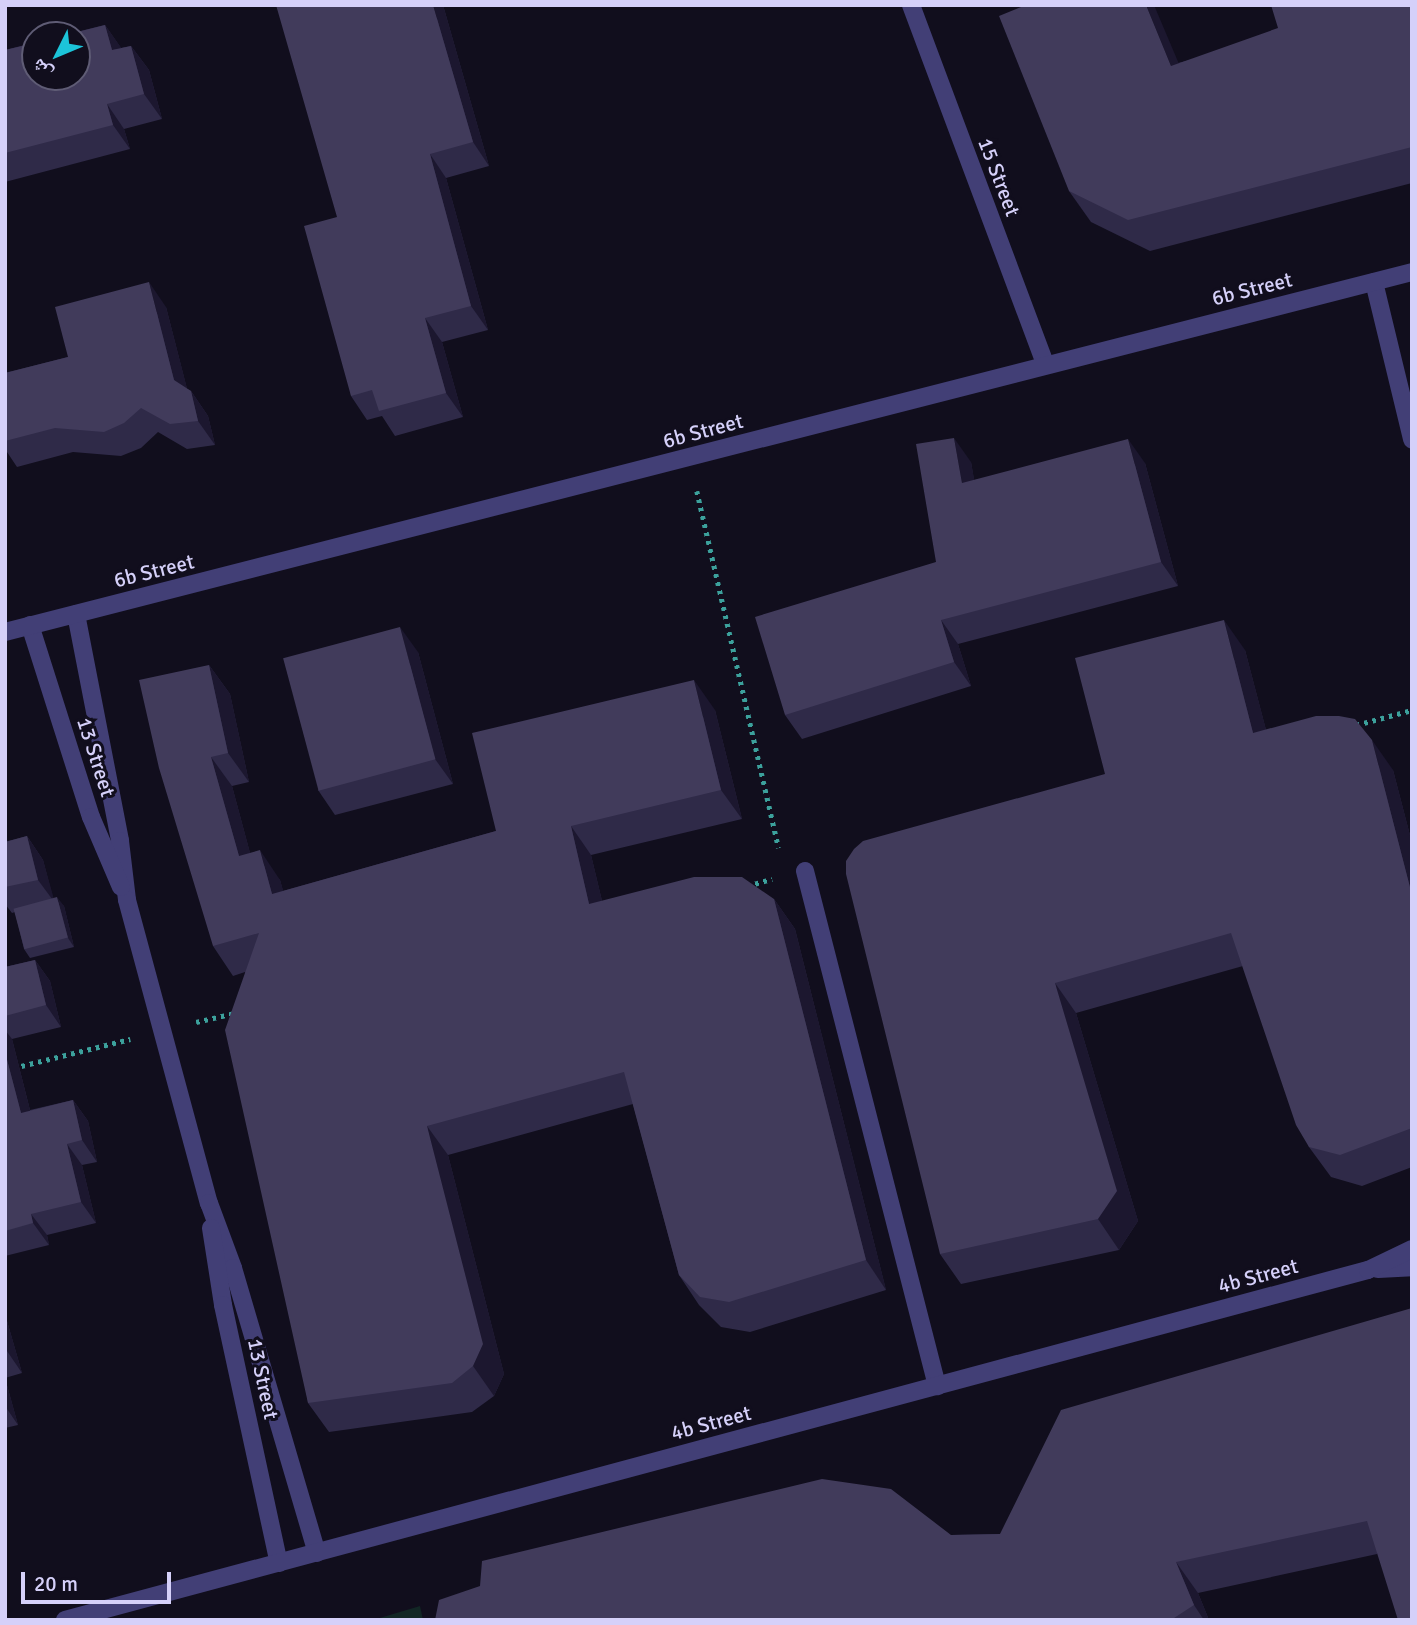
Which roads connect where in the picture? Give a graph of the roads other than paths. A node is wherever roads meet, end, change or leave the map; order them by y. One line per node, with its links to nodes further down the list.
1 (911, 5): 4 (street, 15 Street)
2 (1412, 272): 3 (street, 6b Street)
3 (1374, 282): 4 (street, 6b Street); 5 (street)
4 (1045, 364): 6 (street, 6b Street)
5 (1412, 439)
6 (76, 614): 7 (street, 6b Street); 10 (street, 13 Street)
7 (30, 625): 8 (street, 6b Street); 10 (street, 13 Street)
8 (5, 632)
9 (805, 871): 15 (street)
10 (127, 900): 11 (street, 13 Street)
11 (209, 1203): 16 (street, 13 Street); 17 (street, 13 Street)
12 (1412, 1249): 14 (street, 4b Street)
13 (1412, 1267): 14 (street, 4b Street)
14 (1368, 1269): 15 (street, 4b Street)
15 (937, 1386): 16 (street, 4b Street)
16 (317, 1553): 17 (street, 4b Street)
17 (279, 1563): 18 (street, 4b Street)
18 (65, 1620)

